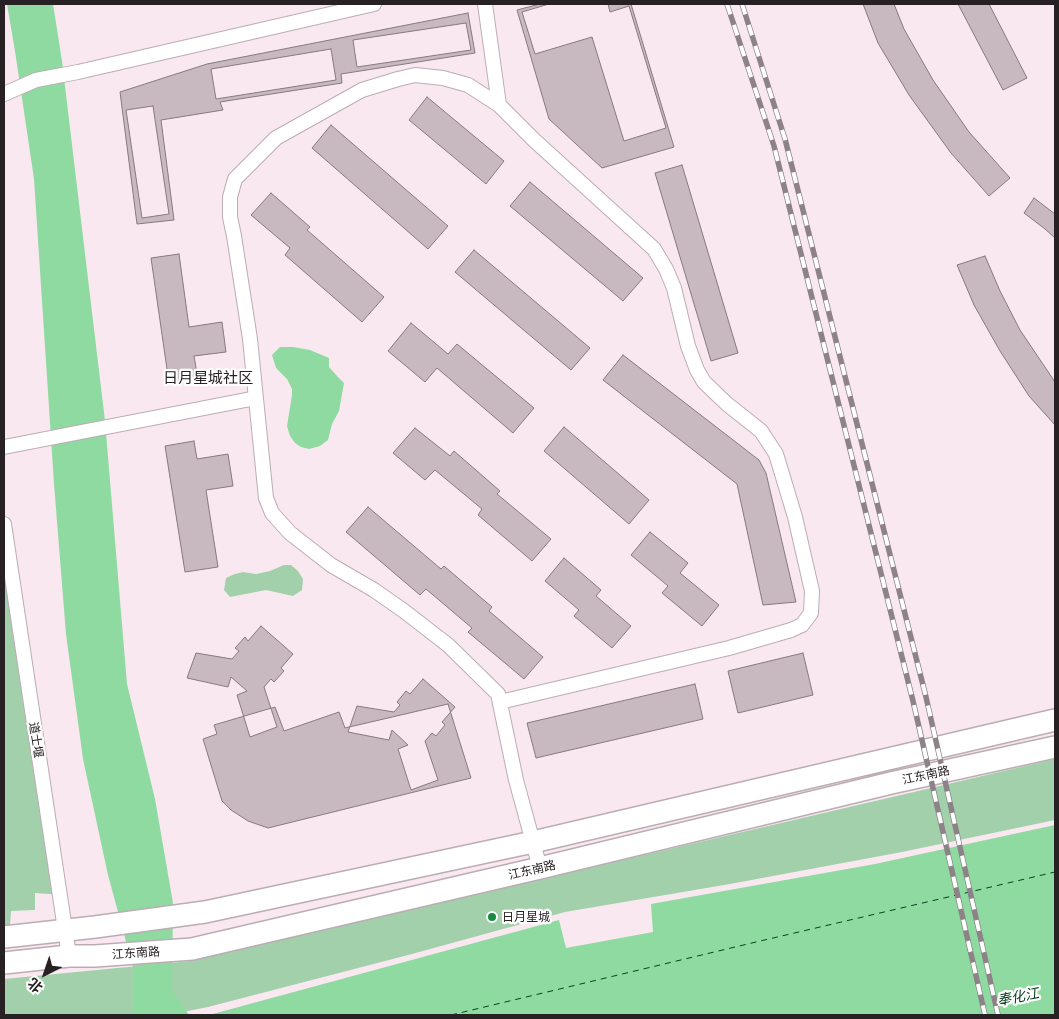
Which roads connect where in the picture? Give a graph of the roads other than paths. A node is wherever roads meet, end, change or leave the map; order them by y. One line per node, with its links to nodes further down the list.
1 (374, 4): 3 (street)
2 (485, 4): 4 (street)
3 (4, 94)
4 (499, 105): 5 (street); 8 (street)
5 (256, 398): 6 (street); 8 (street)
6 (4, 446)
7 (4, 524): 13 (street, 道士堰)
8 (500, 702): 11 (street)
9 (1055, 720): 11 (main road, 江东南路)
10 (1055, 747): 12 (main road, 江东南路)
11 (533, 842): 12 (street); 13 (main road, 江东南路)
12 (540, 868): 15 (main road, 江东南路)
13 (65, 930): 14 (main road, 江东南路); 15 (street, 道士堰)
14 (4, 937)
15 (69, 956): 16 (main road, 江东南路)
16 (4, 962)

